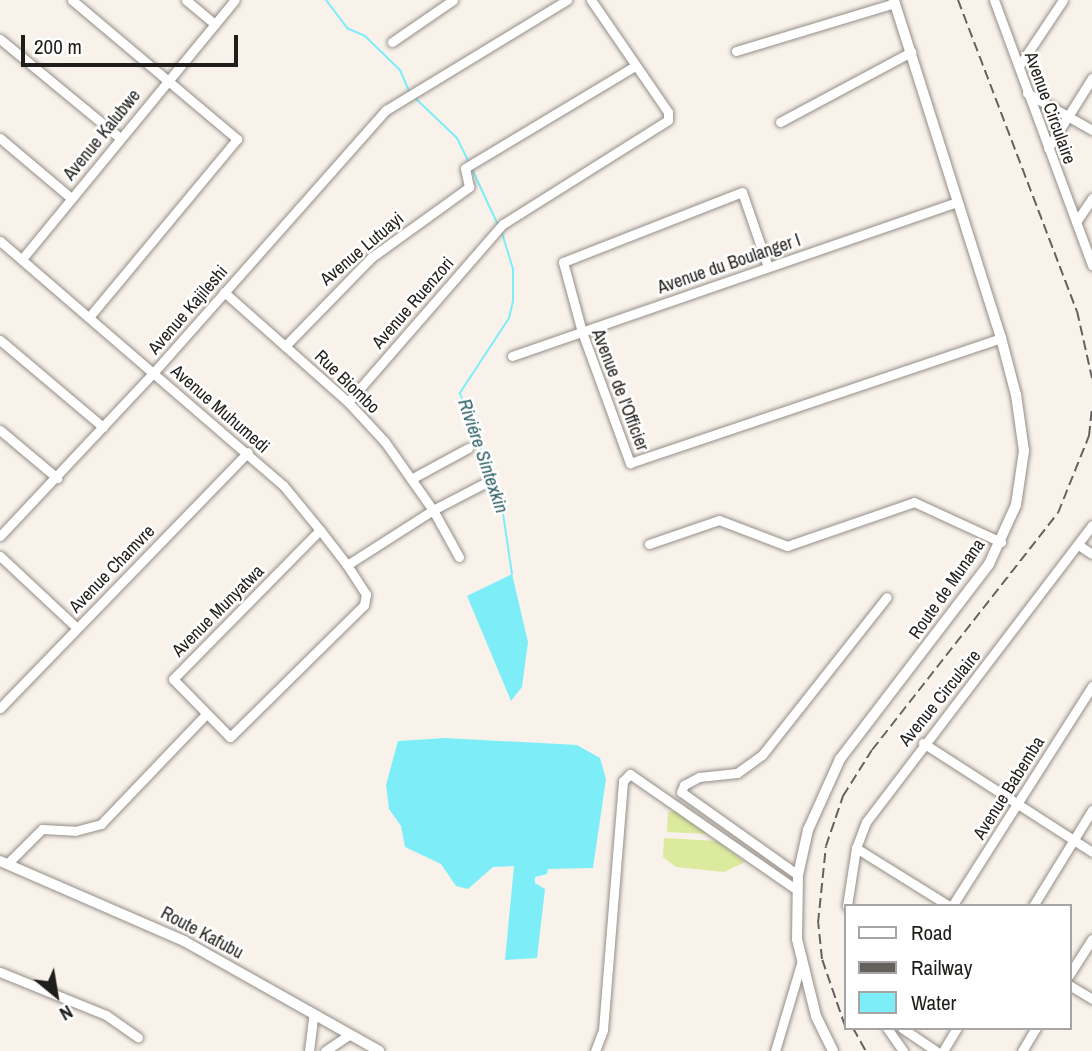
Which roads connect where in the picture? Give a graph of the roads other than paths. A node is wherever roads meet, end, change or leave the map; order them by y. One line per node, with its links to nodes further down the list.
1 (72, 0): 18 (street)
2 (186, 0): 10 (street)
3 (235, 0): 10 (street, Avenue Kalubwe)
4 (453, 0): 12 (street)
5 (566, 0): 34 (street, Avenue Kajileshi)
6 (591, 0): 15 (street)
7 (994, 0): 16 (street, Avenue Circulaire)
8 (1063, 0): 16 (street)
9 (895, 1): 13 (street); 14 (main road, Route de Munana)
10 (215, 24): 18 (street, Avenue Kalubwe)
11 (0, 39): 24 (street)
12 (392, 42)
13 (736, 51)
14 (911, 52): 21 (street); 28 (main road, Route de Munana)
15 (635, 66): 39 (street, Avenue Lutuayi); 42 (street, Avenue Ruenzori)
16 (1018, 66): 19 (street, Avenue Circulaire)
17 (1092, 78): 20 (street)
18 (168, 80): 24 (street, Avenue Kalubwe); 35 (street)
19 (1027, 93): 20 (street); 25 (street, Avenue Circulaire)
20 (1069, 115): 22 (street); 25 (street)
21 (780, 122)
22 (1092, 130)
23 (0, 138): 26 (street)
24 (120, 138): 26 (street, Avenue Kalubwe)
25 (1048, 148): 29 (street, Avenue Circulaire)
26 (72, 198): 31 (street, Avenue Kalubwe)
27 (1092, 198): 29 (street)
28 (957, 202): 33 (street, Avenue du Boulanger I); 37 (main road, Route de Munana)
29 (1076, 222): 32 (street, Avenue Circulaire)
30 (0, 241): 31 (street, Avenue Muhumedi)
31 (22, 259): 35 (street, Avenue Muhumedi)
32 (1092, 265)
33 (768, 267): 36 (street, Avenue du Boulanger I); 36 (street, Avenue de l'Officier)
34 (224, 292): 39 (street, Rue Biombo); 41 (street, Avenue Kajileshi)
35 (91, 316): 41 (street, Avenue Muhumedi)
36 (582, 332): 37 (street, Avenue de l'Officier); 40 (street, Avenue du Boulanger I)
37 (1001, 338): 56 (main road, Route de Munana)
38 (0, 340): 43 (street)
39 (285, 346): 42 (street, Rue Biombo)
40 (512, 356)
41 (154, 372): 43 (street, Avenue Kajileshi); 46 (street, Avenue Muhumedi)
42 (348, 402): 48 (street, Rue Biombo)
43 (103, 428): 47 (street, Avenue Kajileshi)
44 (0, 430): 47 (street)
45 (468, 448): 48 (street)
46 (247, 452): 54 (street, Avenue Muhumedi); 64 (street, Avenue Chamvre)
47 (57, 478): 53 (street, Avenue Kajileshi)
48 (411, 479): 50 (street, Rue Biombo)
49 (485, 482): 50 (street)
50 (433, 510): 61 (street, Rue Biombo); 62 (street)
51 (0, 521): 53 (street)
52 (1092, 525): 58 (street, Avenue Circulaire)
53 (8, 528): 55 (street, Avenue Kajileshi)
54 (320, 530): 62 (street, Avenue Muhumedi); 68 (street, Avenue Munyatwa)
55 (0, 536)
56 (1001, 542): 57 (street); 76 (main road, Route de Munana)
57 (649, 544)
58 (1080, 547): 59 (street); 69 (street, Avenue Circulaire)
59 (1092, 554)
60 (0, 556): 64 (street)
61 (459, 557)
62 (347, 565): 68 (street, Avenue Muhumedi)
63 (887, 597): 76 (street)
64 (78, 628): 67 (street, Avenue Chamvre)
65 (1092, 686): 66 (street, Avenue Babemba)
66 (1088, 700): 70 (street, Avenue Babemba)
67 (0, 708)
68 (205, 715): 75 (street)
69 (923, 743): 70 (street); 73 (street, Avenue Circulaire)
70 (1017, 804): 72 (street); 80 (street, Avenue Babemba)
71 (1092, 810): 72 (street)
72 (1072, 839): 74 (street); 81 (street)
73 (856, 848): 78 (street, Avenue Circulaire); 79 (street)
74 (1092, 852)
75 (4, 863): 88 (main road, Route Kafubu)
76 (798, 875): 77 (main road, Route de Munana)
77 (797, 890): 83 (main road, Route de Munana); 98 (street)
78 (847, 904)
79 (947, 904)
80 (951, 904)
81 (1034, 904)
82 (1092, 939): 85 (street)
83 (802, 964): 99 (street); 100 (main road, Route de Munana)
84 (0, 972): 94 (street)
85 (1071, 972)
86 (1071, 986): 87 (street)
87 (1092, 999)
88 (313, 1016): 93 (main road, Route Kafubu); 95 (street)
89 (888, 1030): 101 (street)
90 (905, 1030): 102 (street)
91 (956, 1030): 103 (street)
92 (1035, 1030): 104 (street)
93 (349, 1035): 96 (street); 97 (main road, Route Kafubu)
94 (138, 1037)
95 (309, 1051)
96 (325, 1051)
97 (379, 1051)
98 (595, 1051)
99 (775, 1051)
100 (833, 1051)
101 (903, 1051)
102 (936, 1051)
103 (943, 1051)
104 (1022, 1051)

